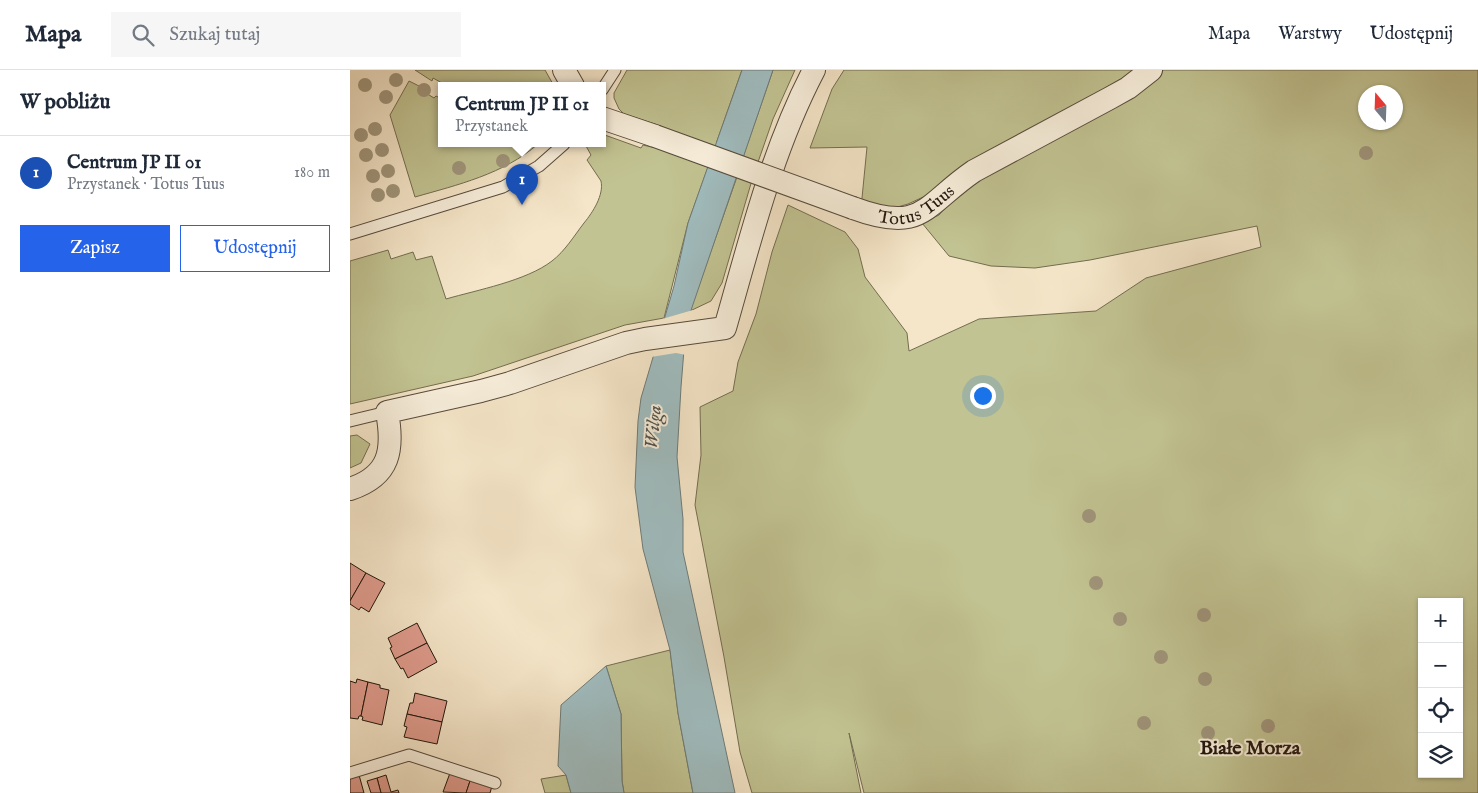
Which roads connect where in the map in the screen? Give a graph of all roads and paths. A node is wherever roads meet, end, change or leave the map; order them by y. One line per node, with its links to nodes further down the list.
1 (564, 70): 5 (street)
2 (615, 70): 6 (lane)
3 (814, 70): 10 (street)
4 (1151, 70): 7 (street, Totus Tuus, bridge)
5 (572, 82)
6 (606, 84)
7 (606, 119)
8 (561, 147): 9 (lane)
9 (350, 234)
10 (388, 412): 11 (lane); 12 (street)
11 (350, 421)
12 (350, 490)
13 (350, 773): 14 (lane)
14 (495, 783)

